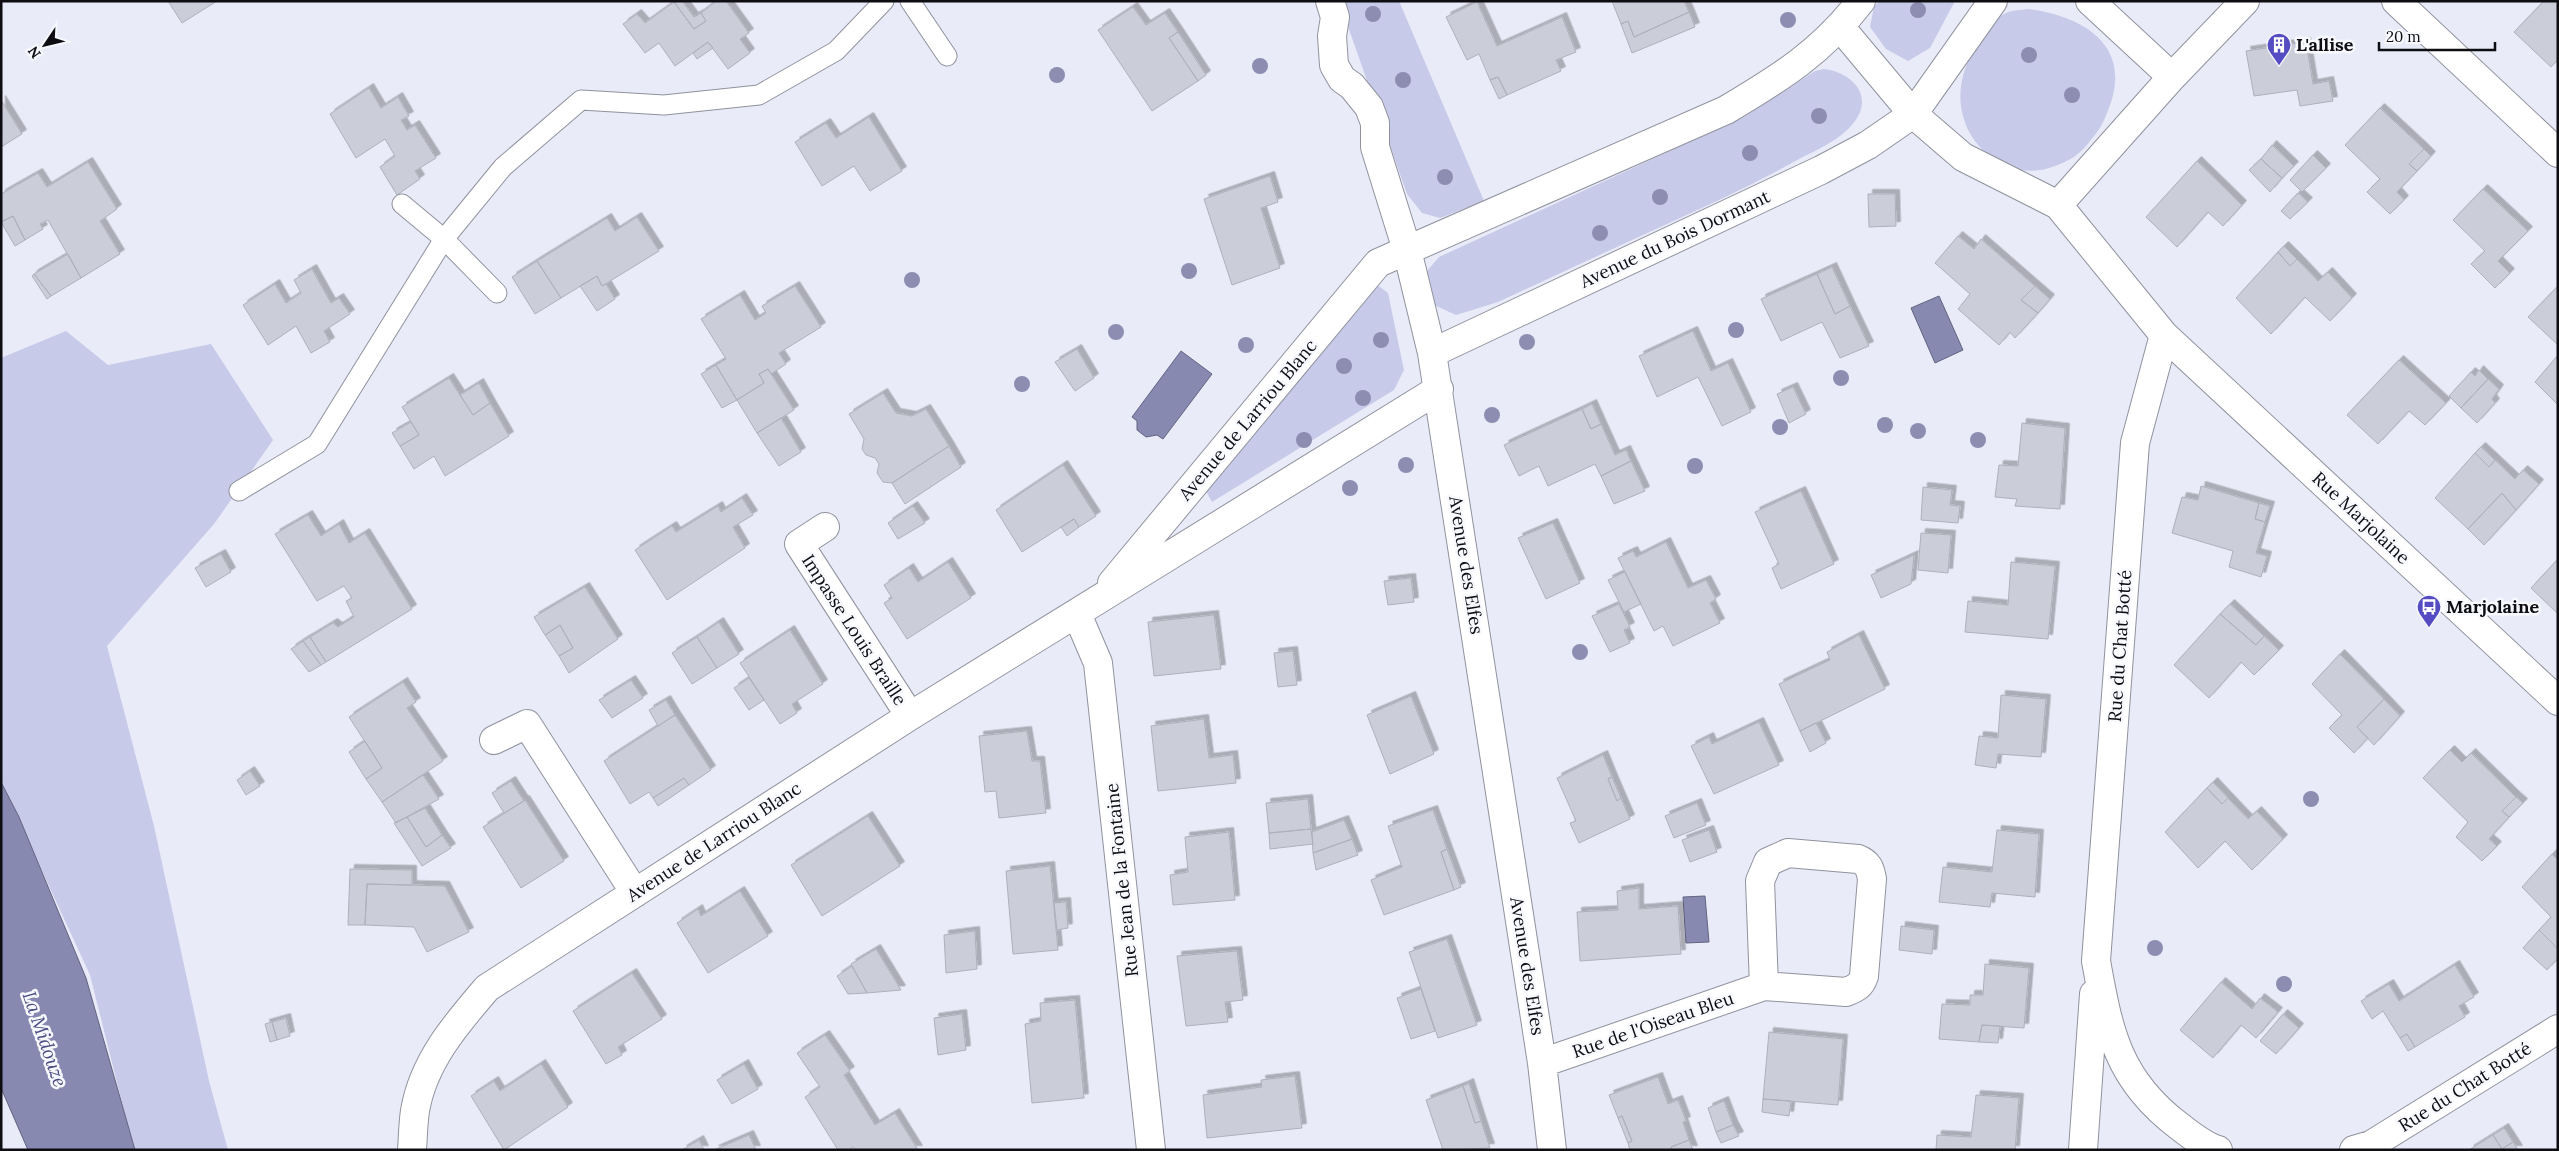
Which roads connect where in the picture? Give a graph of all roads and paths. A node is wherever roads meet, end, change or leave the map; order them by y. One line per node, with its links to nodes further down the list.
1 (884, 1): 16 (lane)
2 (910, 1): 10 (lane)
3 (1330, 1): 17 (street, Avenue des Elfes)
4 (1861, 1): 9 (street)
5 (1993, 1): 12 (street, Avenue du Bois Dormant)
6 (2090, 1): 11 (street)
7 (2245, 1): 11 (street)
8 (2396, 1): 13 (street)
9 (1841, 28): 12 (street); 17 (street)
10 (947, 56)
11 (2172, 77): 15 (street)
12 (1913, 114): 15 (street); 20 (street, Avenue du Bois Dormant)
13 (2558, 153)
14 (402, 204): 16 (lane)
15 (2058, 205): 19 (street, Rue Marjolaine)
16 (444, 239): 18 (lane); 22 (lane)
17 (1407, 250): 20 (street, Avenue des Elfes); 24 (street, Avenue de Larriou Blanc)
18 (497, 293)
19 (2164, 335): 25 (street, Rue Marjolaine); 29 (street, Rue du Chat Botté)
20 (1432, 353): 21 (street, Avenue des Elfes)
21 (1439, 389): 24 (street, Avenue de Larriou Blanc); 32 (street, Avenue des Elfes)
22 (238, 491)
23 (825, 527): 26 (street, Impasse Louis Braille)
24 (1087, 607): 26 (street, Avenue de Larriou Blanc); 35 (street, Rue Jean de la Fontaine)
25 (2558, 701)
26 (910, 716): 28 (street, Avenue de Larriou Blanc)
27 (494, 740): 28 (street)
28 (635, 894): 34 (street, Avenue de Larriou Blanc)
29 (2096, 961): 37 (street, Rue du Chat Botté); 38 (street, Rue du Chat Botté)
30 (1764, 986): 30 (street, Rue de l'Oiseau Bleu); 32 (street, Rue de l'Oiseau Bleu)
31 (2558, 1028): 33 (street, Rue du Chat Botté)
32 (1542, 1063): 36 (street, Avenue des Elfes)
33 (2363, 1148)
34 (412, 1150)
35 (1152, 1150)
36 (1552, 1150)
37 (2083, 1150)
38 (2218, 1150)

